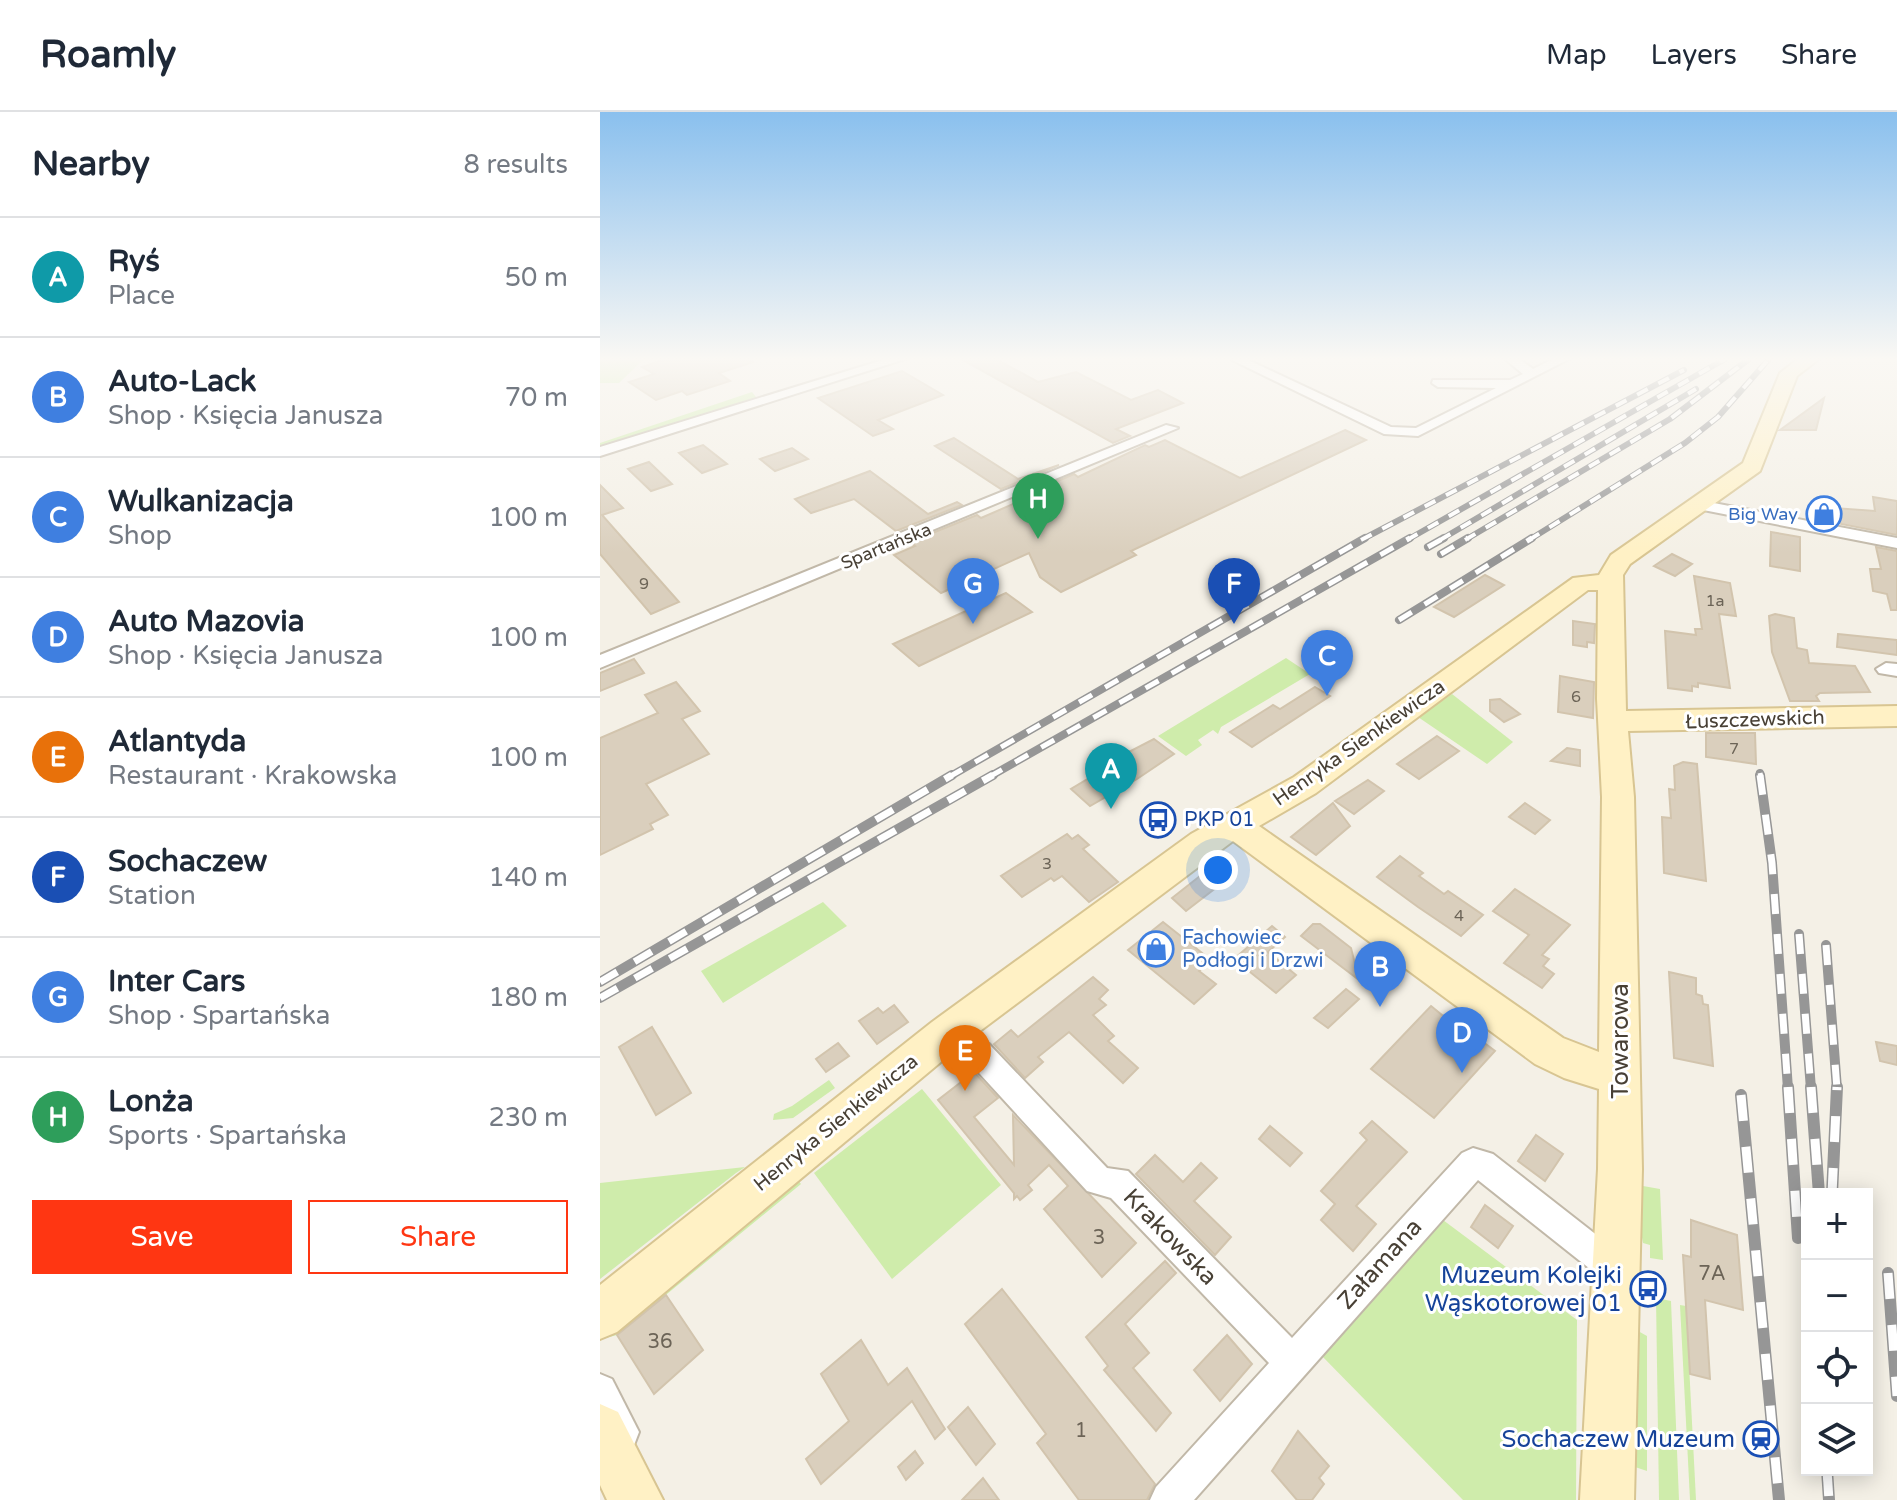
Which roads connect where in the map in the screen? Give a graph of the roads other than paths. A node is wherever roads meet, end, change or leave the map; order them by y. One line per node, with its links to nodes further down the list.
1 (691, 424): 6 (street)
2 (1380, 424): 3 (street)
3 (1434, 424)
4 (1769, 424): 7 (street)
5 (1171, 428): 10 (street, Spartańska)
6 (600, 452)
7 (1698, 505): 8 (street); 9 (street)
8 (1897, 543)
9 (1611, 582): 12 (street, Towarowa); 13 (street, Henryka Sienkiewicza)
10 (600, 662)
11 (1897, 716): 12 (street, Łuszczewskich)
12 (1613, 721): 15 (street, Towarowa)
13 (1233, 824): 15 (street); 17 (street, Henryka Sienkiewicza)
14 (979, 1053): 18 (street, Krakowska)
15 (1620, 1075): 16 (street, Towarowa)
16 (1616, 1269): 18 (street, Załamana); 24 (street, Towarowa)
17 (600, 1315)
18 (1292, 1362): 23 (street, Załamana)
19 (600, 1391): 22 (street)
20 (600, 1430): 21 (street)
21 (636, 1500)
22 (657, 1500)
23 (1169, 1500)
24 (1607, 1500)

